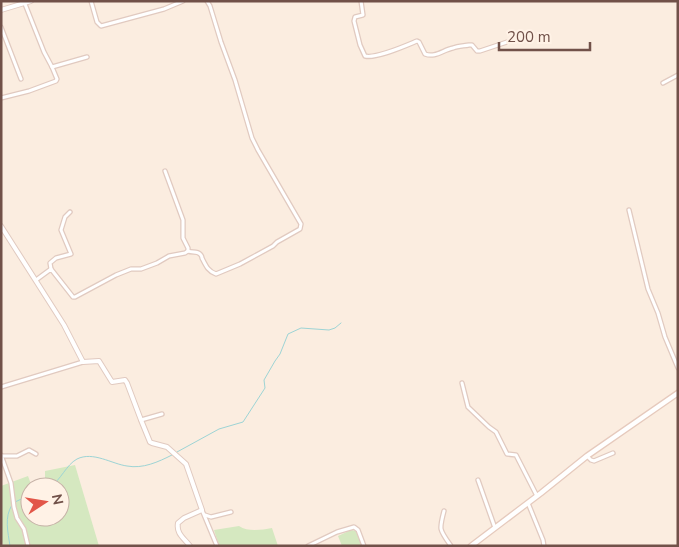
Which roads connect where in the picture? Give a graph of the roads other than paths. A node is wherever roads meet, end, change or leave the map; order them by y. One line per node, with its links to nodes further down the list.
1 (31, 1): 6 (street)
2 (91, 1): 3 (street)
3 (183, 1)
4 (207, 1): 20 (street)
5 (361, 1): 9 (street)
6 (25, 4): 7 (street); 11 (street)
7 (1, 10)
8 (1, 27): 13 (street)
9 (506, 42)
10 (87, 57): 11 (street)
11 (52, 67): 15 (street)
12 (678, 75): 14 (street)
13 (22, 79)
14 (663, 83)
15 (1, 98)
16 (165, 171): 20 (street)
17 (628, 210): 24 (street)
18 (70, 212): 21 (street)
19 (1, 226): 22 (street)
20 (188, 251): 21 (street)
21 (51, 269): 22 (street)
22 (36, 280): 23 (street)
23 (83, 362): 26 (street); 29 (street)
24 (678, 368)
25 (462, 383): 35 (street)
26 (1, 387)
27 (678, 392): 32 (main road)
28 (162, 414): 29 (street)
29 (141, 420): 37 (street)
30 (36, 454): 33 (street)
31 (613, 454): 32 (street)
32 (587, 456): 35 (main road)
33 (2, 457): 42 (street)
34 (478, 480): 41 (street)
35 (537, 496): 36 (main road)
36 (528, 503): 41 (main road); 49 (street)
37 (202, 510): 40 (street); 43 (street)
38 (444, 511): 47 (street)
39 (231, 512): 40 (street)
40 (205, 515): 44 (street)
41 (495, 528): 48 (main road)
42 (28, 546)
43 (190, 546)
44 (217, 546)
45 (308, 546): 46 (street)
46 (364, 546)
47 (451, 546)
48 (471, 546)
49 (544, 546)

